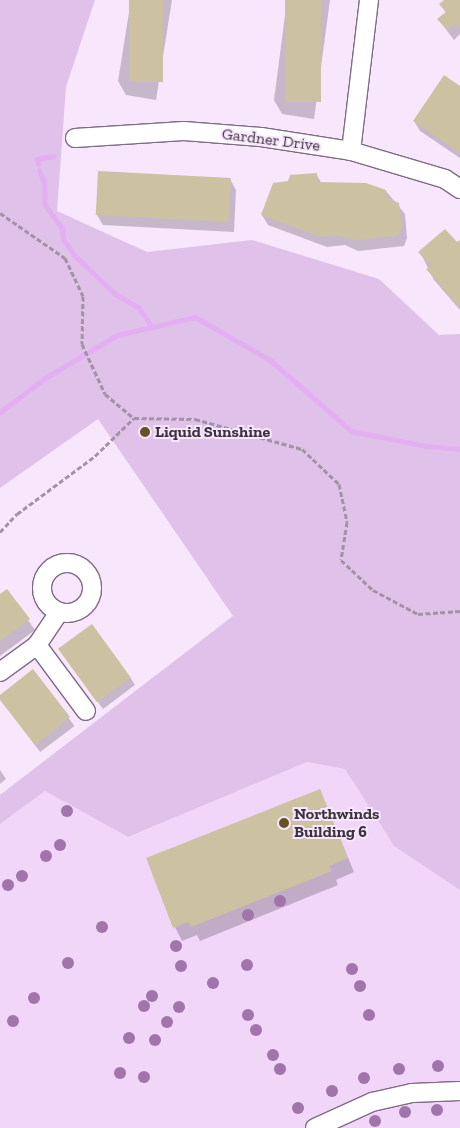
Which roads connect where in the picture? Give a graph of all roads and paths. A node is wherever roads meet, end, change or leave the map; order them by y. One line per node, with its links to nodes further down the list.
1 (369, 0): 3 (street)
2 (75, 138): 3 (street, Gardner Drive)
3 (351, 151): 4 (street, Gardner Drive)
4 (460, 189)
5 (0, 213): 6 (path)
6 (134, 418): 7 (path); 8 (path)
7 (0, 532)
8 (460, 611)
9 (59, 612): 10 (street)
10 (37, 644): 11 (street); 12 (street)
11 (0, 672)
12 (86, 711)
13 (460, 1092): 14 (street)
14 (315, 1128)

